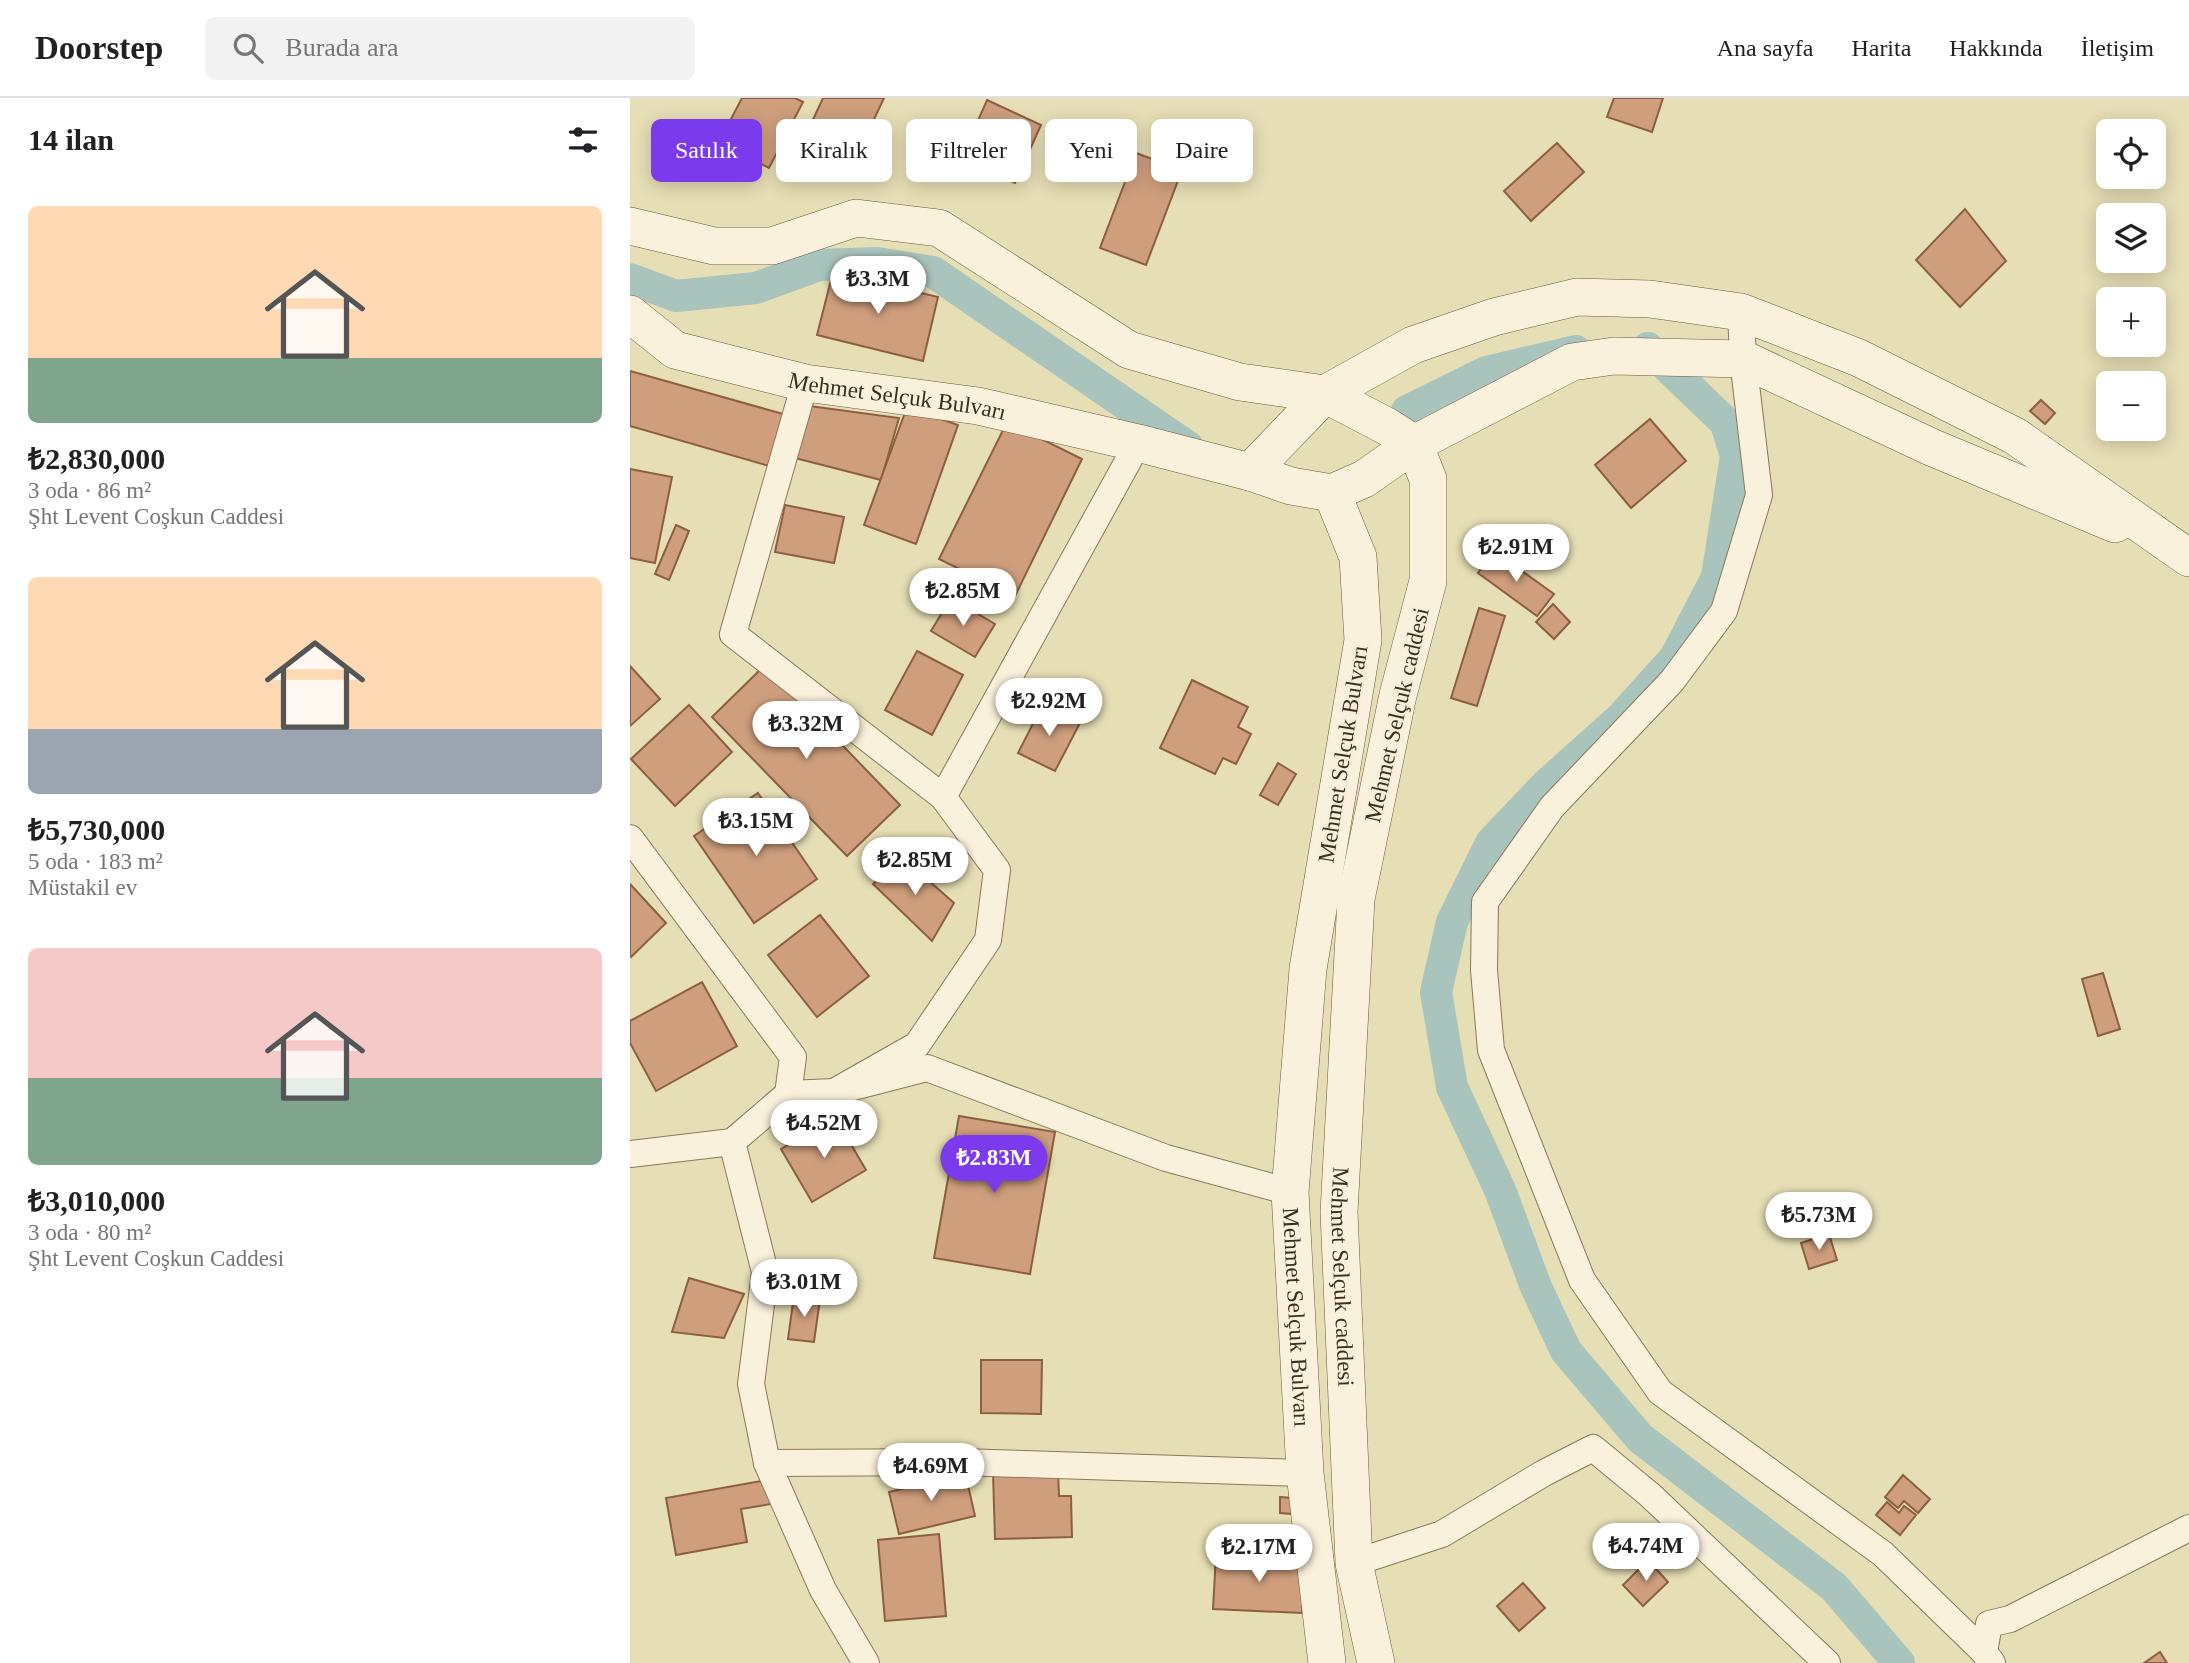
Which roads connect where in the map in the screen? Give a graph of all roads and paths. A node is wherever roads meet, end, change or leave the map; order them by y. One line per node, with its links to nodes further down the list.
1 (630, 226): 6 (main road)
2 (1741, 312): 4 (street); 6 (main road); 11 (main road)
3 (630, 314): 5 (main road, Mehmet Selçuk Bulvarı)
4 (1743, 359): 8 (main road); 11 (main road); 23 (street)
5 (806, 383): 7 (main road, Mehmet Selçuk Bulvarı); 12 (street)
6 (1325, 394): 8 (main road); 9 (main road)
7 (1138, 443): 9 (main road, Mehmet Selçuk Bulvarı); 12 (street)
8 (1414, 444): 10 (main road); 22 (main road, Mehmet Selçuk caddesi)
9 (1250, 472): 10 (main road, Mehmet Selçuk Bulvarı)
10 (1332, 493): 18 (main road, Mehmet Selçuk Bulvarı)
11 (2185, 555)
12 (943, 797): 14 (street)
13 (630, 838): 15 (street)
14 (834, 1092): 15 (street); 18 (street)
15 (788, 1094): 16 (street)
16 (732, 1142): 17 (street); 19 (street)
17 (630, 1154)
18 (1290, 1192): 20 (main road, Mehmet Selçuk Bulvarı)
19 (767, 1463): 20 (street); 24 (street)
20 (1305, 1473): 25 (main road, Mehmet Selçuk Bulvarı)
21 (2189, 1528): 23 (street)
22 (1354, 1563): 26 (main road, Mehmet Selçuk caddesi); 27 (street)
23 (1988, 1658)
24 (866, 1663)
25 (1327, 1663)
26 (1376, 1663)
27 (1828, 1663)

